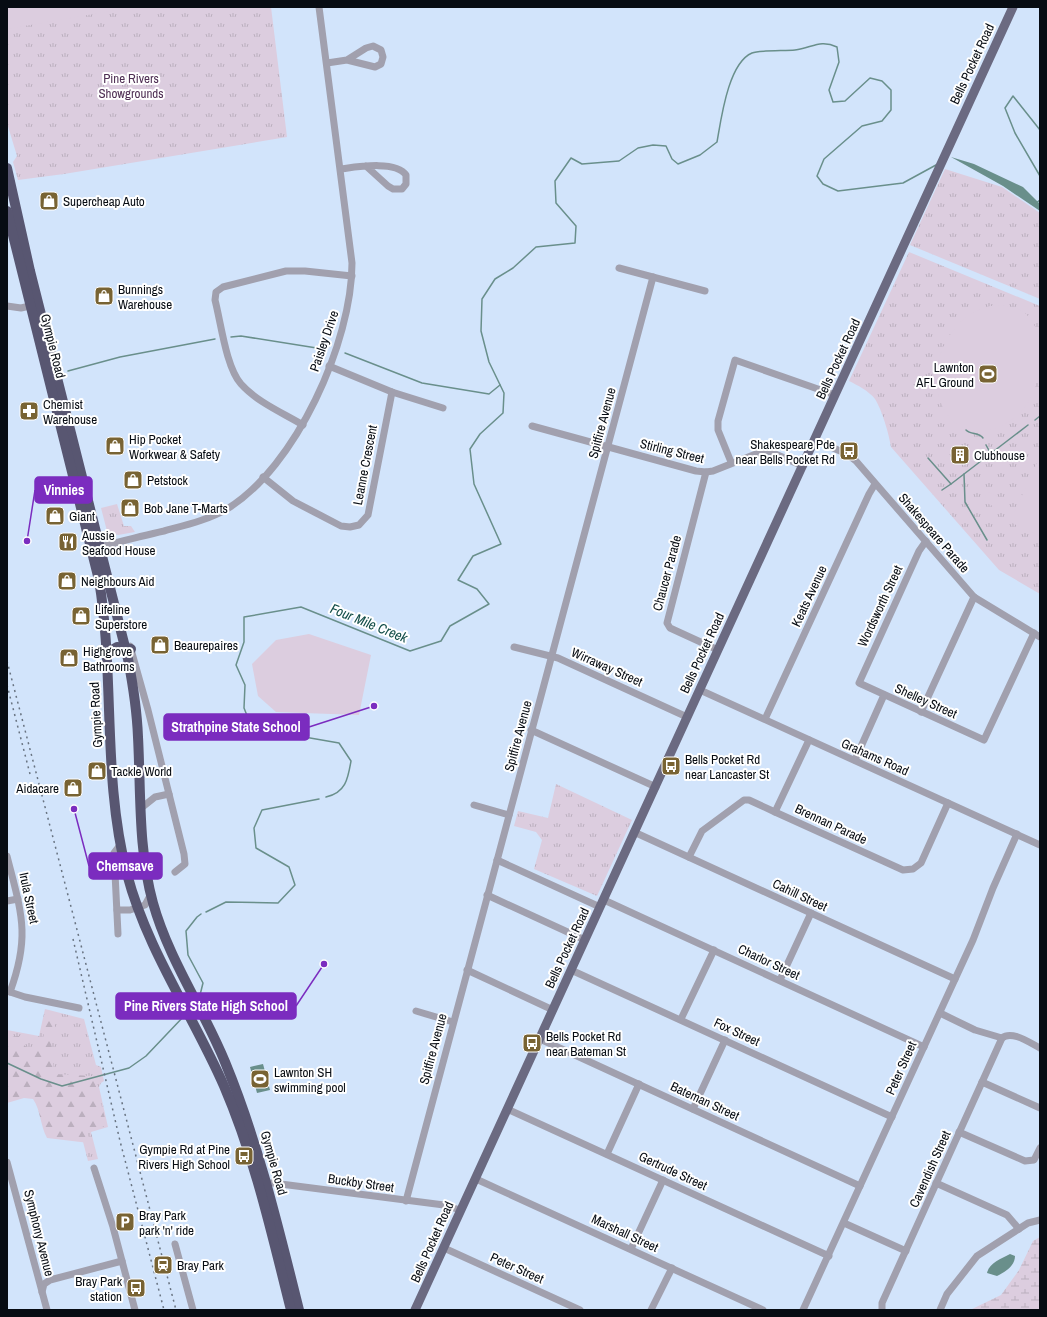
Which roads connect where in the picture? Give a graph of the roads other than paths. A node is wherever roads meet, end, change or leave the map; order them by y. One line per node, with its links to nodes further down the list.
1 (319, 7): 4 (street, Paisley Drive)
2 (1013, 7): 17 (main road, Bells Pocket Road)
3 (347, 60): 3 (street); 4 (street)
4 (327, 63): 7 (street, Paisley Drive)
5 (366, 166): 5 (street); 7 (street)
6 (7, 168): 13 (highway, Gympie Road)
7 (340, 169): 10 (street, Paisley Drive)
8 (7, 211): 13 (highway, Gympie Road)
9 (619, 268): 11 (street)
10 (352, 276): 15 (street, Paisley Drive); 19 (street)
11 (653, 277): 12 (street); 22 (street, Spitfire Avenue)
12 (705, 291)
13 (34, 305): 14 (street); 29 (highway, Gympie Road)
14 (7, 306)
15 (330, 366): 16 (street); 19 (street, Paisley Drive)
16 (392, 392): 18 (street); 26 (street, Leanne Crescent)
17 (835, 395): 21 (main road, Bells Pocket Road); 23 (street)
18 (443, 408)
19 (303, 425): 26 (street, Paisley Drive)
20 (532, 426): 22 (street, Stirling Street)
21 (815, 440): 24 (main road, Bells Pocket Road); 27 (street, Shakespeare Parade)
22 (608, 447): 25 (street, Stirling Street); 36 (street, Spitfire Avenue)
23 (732, 462): 24 (street, Stirling Street); 25 (street, Stirling Street)
24 (803, 466): 34 (main road, Bells Pocket Road)
25 (706, 472): 34 (street, Chaucer Parade)
26 (263, 477): 29 (street, Paisley Drive)
27 (876, 484): 28 (street, Shakespeare Parade); 42 (street, Keats Avenue)
28 (926, 541): 30 (street, Shakespeare Parade); 37 (street, Wordsworth Street)
29 (96, 548): 32 (highway, Gympie Road); 35 (highway, Gympie Road)
30 (974, 597): 31 (street, Shakespeare Parade); 40 (street)
31 (1037, 635): 40 (street, Shelley Street)
32 (127, 646): 35 (highway); 47 (highway, Gympie Road); 48 (street, Gympie Road)
33 (514, 647): 36 (street, Wirraway Street)
34 (718, 650): 38 (main road, Bells Pocket Road)
35 (106, 654): 57 (highway, Gympie Road)
36 (551, 656): 41 (street, Wirraway Street); 43 (street, Spitfire Avenue)
37 (859, 683): 39 (street, Shelley Street)
38 (700, 690): 41 (main road, Bells Pocket Road); 42 (street, Grahams Road)
39 (884, 695): 40 (street, Shelley Street); 45 (street)
40 (921, 712)
41 (687, 717): 46 (main road, Bells Pocket Road)
42 (766, 719): 44 (street, Grahams Road)
43 (532, 730): 46 (street); 54 (street, Spitfire Avenue)
44 (809, 740): 45 (street, Grahams Road); 53 (street)
45 (855, 760): 50 (street, Grahams Road)
46 (656, 787): 55 (main road, Bells Pocket Road)
47 (140, 789): 49 (street); 52 (highway, Gympie Road)
48 (169, 794): 49 (street); 62 (street, Gympie Road)
49 (156, 797): 52 (street)
50 (948, 803): 53 (street, Brennan Parade); 56 (street, Grahams Road)
51 (474, 806): 54 (street)
52 (140, 809): 63 (highway, Gympie Road)
53 (775, 812): 60 (street, Brennan Parade)
54 (509, 815): 61 (street, Spitfire Avenue)
55 (634, 832): 60 (street, Cahill Street); 67 (main road, Bells Pocket Road)
56 (1017, 834): 58 (street, Grahams Road); 76 (street, Peter Street)
57 (120, 844): 68 (highway, Gympie Road); 69 (street, Gympie Road)
58 (1040, 845)
59 (7, 856): 65 (street, Irula Street)
60 (689, 857): 70 (street, Cahill Street)
61 (497, 860): 64 (street, Spitfire Avenue); 67 (street, Charlor Street)
62 (175, 872)
63 (151, 894): 68 (street); 85 (highway, Gympie Road)
64 (487, 895): 72 (street); 74 (street, Spitfire Avenue)
65 (18, 898): 66 (street); 78 (street, Irula Street)
66 (7, 901)
67 (602, 904): 72 (main road, Bells Pocket Road); 73 (street, Charlor Street)
68 (137, 908): 69 (street); 86 (highway, Gympie Road)
69 (117, 910): 71 (street, Gympie Road)
70 (811, 913): 76 (street, Cahill Street); 77 (street)
71 (118, 934)
72 (585, 940): 75 (main road, Bells Pocket Road)
73 (714, 950): 77 (street, Charlor Street); 83 (street)
74 (467, 970): 80 (street); 84 (street, Spitfire Avenue)
75 (571, 970): 80 (main road, Bells Pocket Road); 83 (street, Fox Street)
76 (955, 979): 82 (street, Peter Street)
77 (780, 980): 90 (street, Charlor Street)
78 (8, 991): 79 (street)
79 (78, 1008)
80 (553, 1010): 88 (main road, Bells Pocket Road)
81 (416, 1011): 84 (street)
82 (940, 1013): 87 (street); 90 (street, Peter Street)
83 (681, 1020): 89 (street, Fox Street)
84 (453, 1022): 108 (street, Spitfire Avenue)
85 (209, 1028): 86 (street); 105 (highway, Gympie Road)
86 (200, 1036): 105 (highway, Gympie Road)
87 (1002, 1038): 91 (street); 92 (street, Cavendish Street)
88 (540, 1039): 93 (street, Bateman Street); 95 (main road, Bells Pocket Road)
89 (726, 1040): 96 (street); 97 (street, Fox Street)
90 (924, 1047): 97 (street, Peter Street)
91 (1040, 1048)
92 (982, 1082): 94 (street); 98 (street, Cavendish Street)
93 (639, 1084): 96 (street, Bateman Street); 100 (street)
94 (1040, 1108)
95 (507, 1109): 100 (street, Gertrude Street); 103 (main road, Bells Pocket Road)
96 (693, 1109): 107 (street, Bateman Street)
97 (892, 1117): 107 (street, Peter Street)
98 (959, 1132): 99 (street); 106 (street, Cavendish Street)
99 (1040, 1148)
100 (607, 1154): 104 (street, Gertrude Street)
101 (7, 1162): 120 (street, Symphony Avenue)
102 (94, 1168): 118 (street)
103 (476, 1179): 109 (main road, Bells Pocket Road); 115 (street, Marshall Street)
104 (663, 1180): 115 (street); 117 (street, Gertrude Street)
105 (263, 1183): 108 (street, Buckby Street); 126 (highway, Gympie Road); 127 (highway, Gympie Road)
106 (936, 1183): 112 (street); 116 (street, Cavendish Street)
107 (860, 1186): 111 (street, Peter Street)
108 (406, 1201): 109 (street, Buckby Street)
109 (460, 1210): 114 (main road, Bells Pocket Road)
110 (1040, 1220): 112 (street)
111 (844, 1223): 116 (street); 117 (street, Peter Street)
112 (1019, 1228): 134 (street)
113 (175, 1244): 125 (street)
114 (444, 1248): 128 (main road, Bells Pocket Road); 129 (street, Peter Street)
115 (631, 1249): 119 (street, Marshall Street)
116 (906, 1251): 133 (street, Cavendish Street)
117 (829, 1256): 132 (street, Peter Street)
118 (122, 1261): 121 (street); 124 (street)
119 (672, 1268): 130 (street); 131 (street, Marshall Street)
120 (37, 1270): 121 (street); 122 (street, Symphony Avenue)
121 (50, 1280): 122 (street)
122 (42, 1292): 123 (street, Symphony Avenue)
123 (47, 1310)
124 (135, 1310)
125 (193, 1310)
126 (291, 1310)
127 (299, 1310)
128 (415, 1310)
129 (580, 1310)
130 (651, 1310)
131 (763, 1310)
132 (803, 1310)
133 (882, 1310)
134 (940, 1310)

